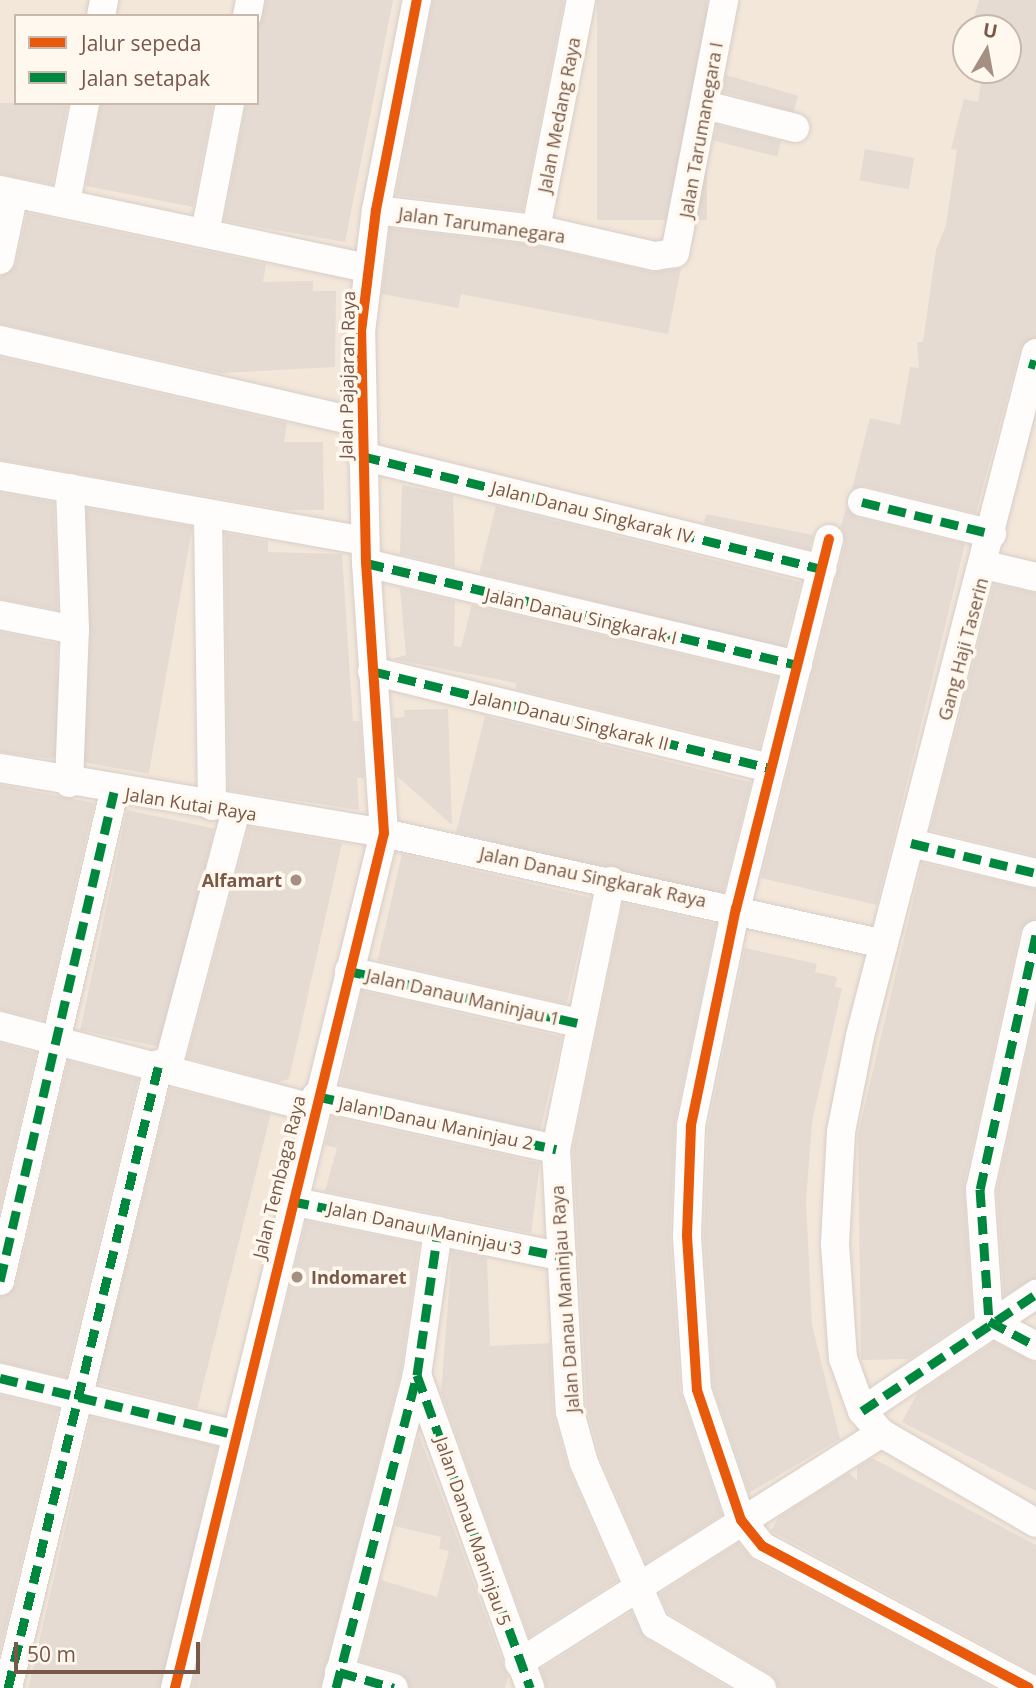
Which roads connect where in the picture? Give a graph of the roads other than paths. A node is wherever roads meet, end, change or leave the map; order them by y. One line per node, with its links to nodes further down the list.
1 (417, 0): 10 (street, Jalan Pajajaran Raya)
2 (581, 0): 11 (street, Jalan Medang Raya)
3 (724, 0): 6 (street, Jalan Tarumanegara I)
4 (85, 105): 9 (street)
5 (230, 105): 12 (street)
6 (705, 105): 7 (street); 13 (street, Jalan Tarumanegara I)
7 (795, 128)
8 (7, 191): 9 (street); 14 (street)
9 (66, 202): 12 (street)
10 (376, 210): 11 (street, Jalan Tarumanegara); 15 (street, Jalan Pajajaran Raya)
11 (536, 229): 13 (street, Jalan Tarumanegara)
12 (205, 233): 15 (street)
13 (671, 255)
14 (0, 260)
15 (367, 268): 18 (street, Jalan Pajajaran Raya)
16 (0, 340): 18 (street)
17 (1033, 360): 24 (street, Gang Haji Taserin)
18 (363, 423): 19 (street, Jalan Pajajaran Raya)
19 (362, 456): 26 (street, Jalan Pajajaran Raya); 28 (street, Jalan Danau Singkarak IV)
20 (0, 476): 21 (street, Jalan Danau Singkarak I)
21 (70, 488): 23 (street, Jalan Danau Singkarak I); 31 (street)
22 (862, 502): 24 (street)
23 (208, 515): 26 (street, Jalan Danau Singkarak I); 38 (street)
24 (992, 534): 27 (street, Gang Haji Taserin)
25 (829, 539): 28 (street)
26 (365, 552): 32 (street, Jalan Danau Singkarak I); 33 (street, Jalan Pajajaran Raya)
27 (985, 565): 29 (street); 40 (street, Gang Haji Taserin)
28 (822, 569): 32 (street)
29 (1036, 577)
30 (0, 615): 31 (street)
31 (75, 630): 36 (street)
32 (798, 665): 35 (street)
33 (372, 671): 35 (street, Jalan Danau Singkarak II); 39 (street, Jalan Tembaga Raya)
34 (0, 768): 36 (street, Jalan Kutai Raya)
35 (770, 768): 43 (street)
36 (69, 783): 37 (street, Jalan Kutai Raya)
37 (114, 792): 38 (street, Jalan Kutai Raya); 50 (street)
38 (224, 808): 39 (street, Jalan Kutai Raya); 51 (street)
39 (384, 833): 42 (street, Jalan Danau Singkarak Raya); 46 (street, Jalan Tembaga Raya)
40 (911, 844): 41 (street); 45 (street, Gang Haji Taserin)
41 (1036, 873)
42 (611, 881): 43 (street, Jalan Danau Singkarak Raya); 48 (street, Jalan Danau Maninjau Raya)
43 (736, 908): 45 (street, Jalan Danau Singkarak Raya); 67 (street)
44 (1036, 935): 47 (street)
45 (884, 944): 64 (street, Gang Haji Taserin)
46 (349, 971): 48 (street, Jalan Danau Maninjau 1); 52 (street, Jalan Tembaga Raya)
47 (1031, 974): 59 (street)
48 (577, 1023): 53 (street, Jalan Danau Maninjau Raya)
49 (0, 1026): 50 (street, Jalan Danau Maninjau 2)
50 (57, 1038): 51 (street, Jalan Danau Maninjau 2); 57 (street)
51 (163, 1065): 52 (street, Jalan Danau Maninjau 2); 63 (street)
52 (315, 1102): 53 (street, Jalan Danau Maninjau 2); 54 (street, Jalan Tembaga Raya)
53 (556, 1149): 56 (street, Jalan Danau Maninjau Raya)
54 (291, 1200): 55 (street, Jalan Danau Maninjau 3); 66 (street, Jalan Tembaga Raya)
55 (438, 1231): 56 (street, Jalan Danau Maninjau 3); 61 (street)
56 (559, 1256): 69 (street, Jalan Danau Maninjau Raya)
57 (0, 1281)
58 (1036, 1294): 59 (street)
59 (989, 1321): 60 (street); 64 (street)
60 (1036, 1346)
61 (417, 1375): 70 (street, Jalan Danau Maninjau 5); 71 (street)
62 (0, 1378): 63 (street)
63 (80, 1397): 66 (street); 72 (street)
64 (862, 1411): 65 (street)
65 (881, 1433): 67 (street); 68 (street)
66 (234, 1434): 73 (street, Jalan Tembaga Raya)
67 (741, 1520): 69 (street); 76 (street)
68 (1036, 1523)
69 (637, 1586): 70 (street); 75 (street, Jalan Danau Maninjau Raya)
70 (524, 1675)
71 (338, 1680): 74 (street)
72 (8, 1688)
73 (175, 1688)
74 (394, 1688)
75 (762, 1688)
76 (1029, 1688)

